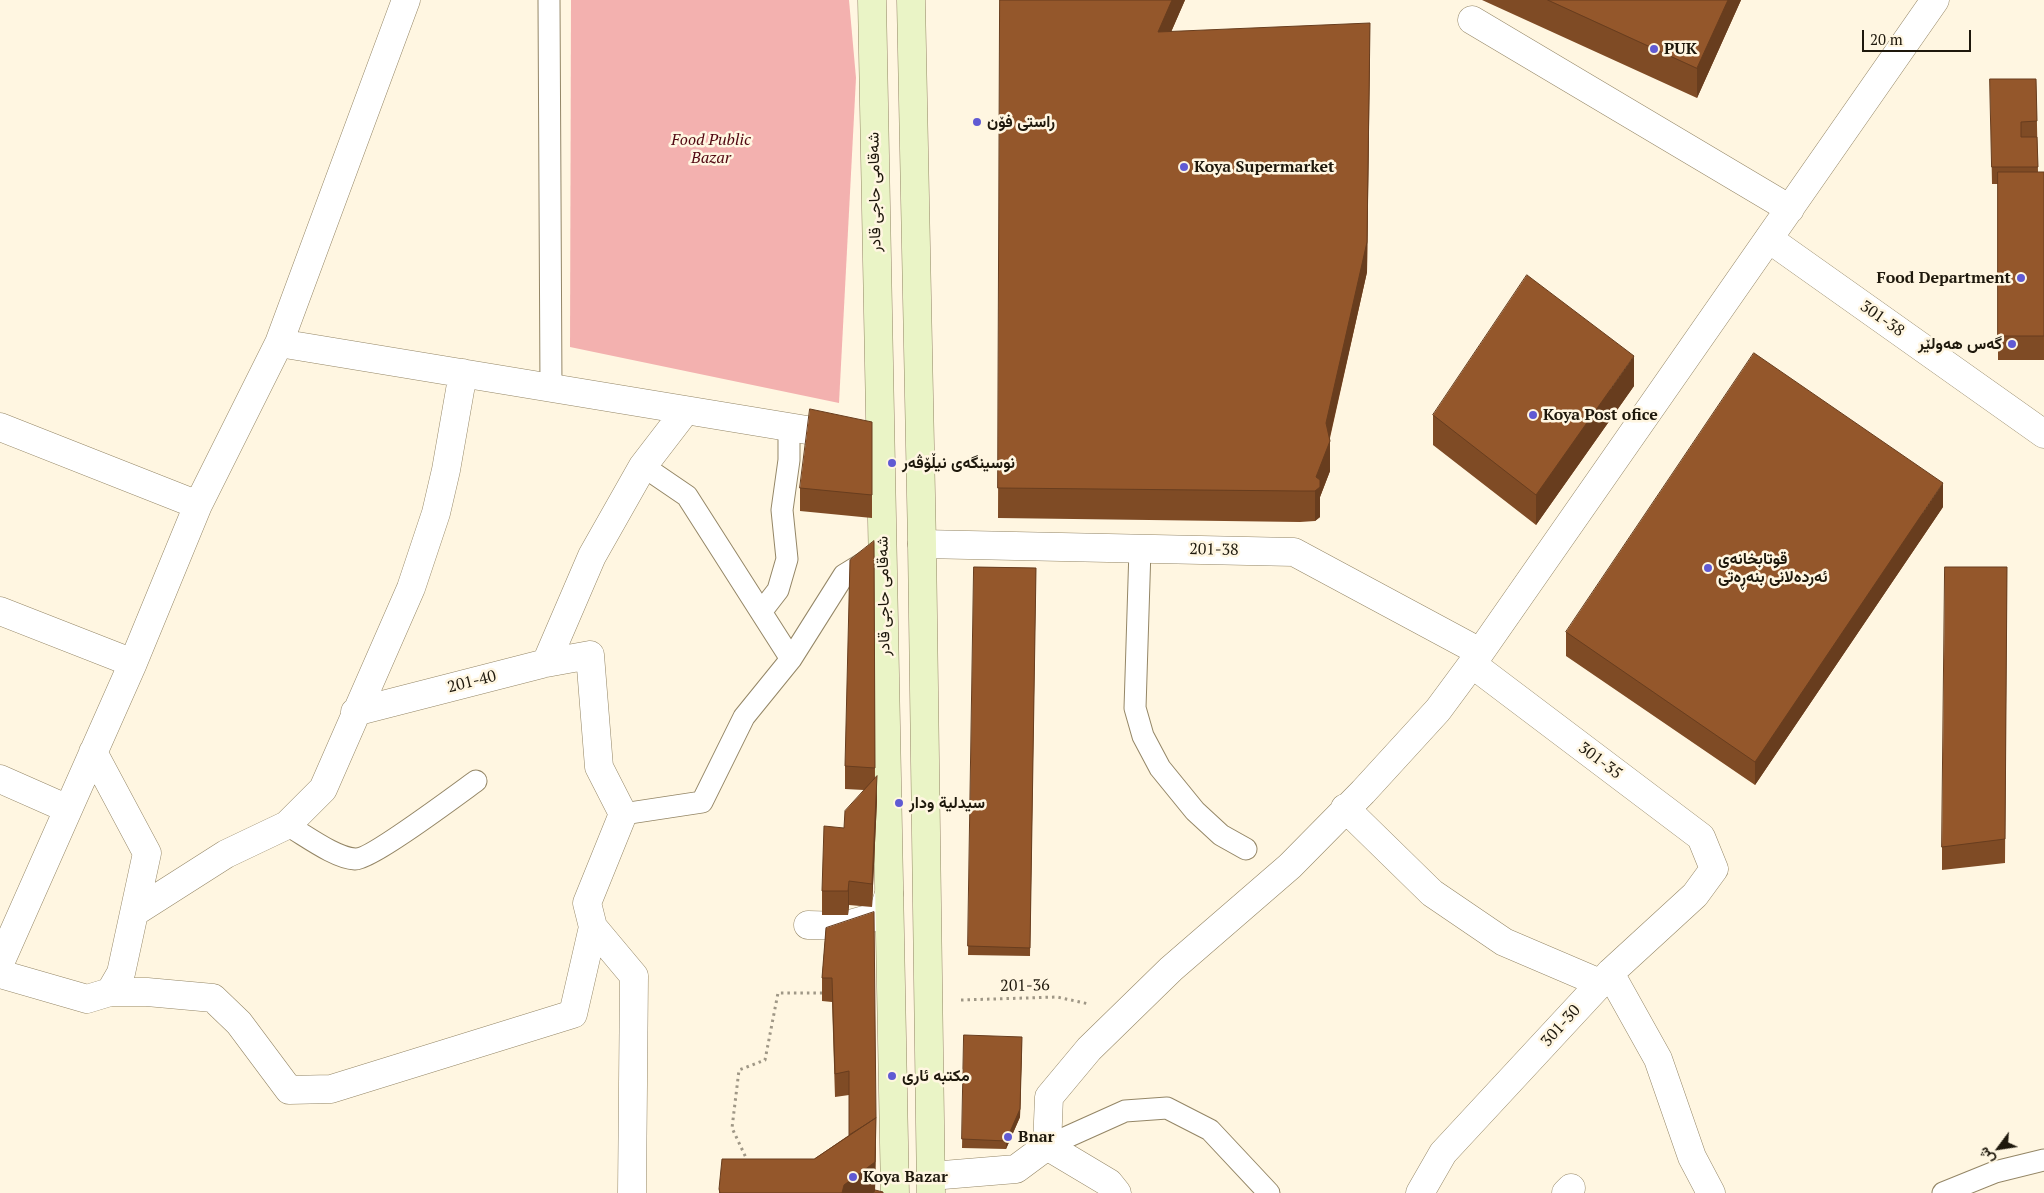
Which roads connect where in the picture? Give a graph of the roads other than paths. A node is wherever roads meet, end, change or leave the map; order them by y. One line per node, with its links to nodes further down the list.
1 (406, 0): 9 (street)
2 (549, 0): 11 (lane)
3 (872, 0): 16 (main road, شەقامی حاجی قادر)
4 (911, 0): 19 (main road)
5 (1935, 0): 7 (street)
6 (1472, 20): 7 (street)
7 (1790, 209): 8 (street)
8 (1769, 239): 15 (street, 301-38); 25 (street)
9 (279, 343): 10 (street); 18 (street)
10 (463, 373): 11 (street); 28 (street)
11 (551, 388): 12 (street)
12 (686, 410): 14 (street); 17 (street)
13 (0, 427): 18 (street)
14 (789, 427): 16 (street); 23 (lane)
15 (2044, 434)
16 (880, 442): 21 (main road, شەقامی حاجی قادر)
17 (643, 466): 23 (lane); 27 (street)
18 (198, 505): 26 (street)
19 (922, 544): 20 (street, 201-38); 48 (main road)
20 (1140, 549): 25 (street, 201-38); 36 (lane)
21 (883, 550): 24 (lane); 38 (main road, شەقامی حاجی قادر)
22 (0, 611): 26 (street)
23 (761, 612): 24 (lane)
24 (791, 658): 34 (lane)
25 (1476, 658): 32 (street); 37 (street, 301-35)
26 (133, 663): 29 (street)
27 (546, 663): 28 (street, 201-40); 34 (street, 201-40)
28 (355, 712): 35 (street)
29 (93, 752): 33 (street); 39 (street)
30 (0, 779): 33 (street)
31 (476, 781): 35 (lane)
32 (1345, 808): 44 (street); 46 (street)
33 (68, 809): 42 (street)
34 (623, 814): 41 (street)
35 (287, 825): 39 (street)
36 (1246, 849)
37 (1714, 869): 44 (street, 301-30)
38 (889, 894): 40 (street); 50 (main road, شەقامی حاجی قادر)
39 (135, 912): 45 (street)
40 (808, 925)
41 (593, 927): 45 (street); 49 (street)
42 (0, 963)
43 (0, 974): 45 (street)
44 (1605, 978): 53 (street, 301-30); 54 (street)
45 (110, 992)
46 (1047, 1146): 48 (street); 51 (street); 52 (lane)
47 (2044, 1160): 55 (lane)
48 (931, 1185)
49 (632, 1193)
50 (895, 1193)
51 (1117, 1193)
52 (1269, 1193)
53 (1420, 1193)
54 (1711, 1193)
55 (1943, 1193)

